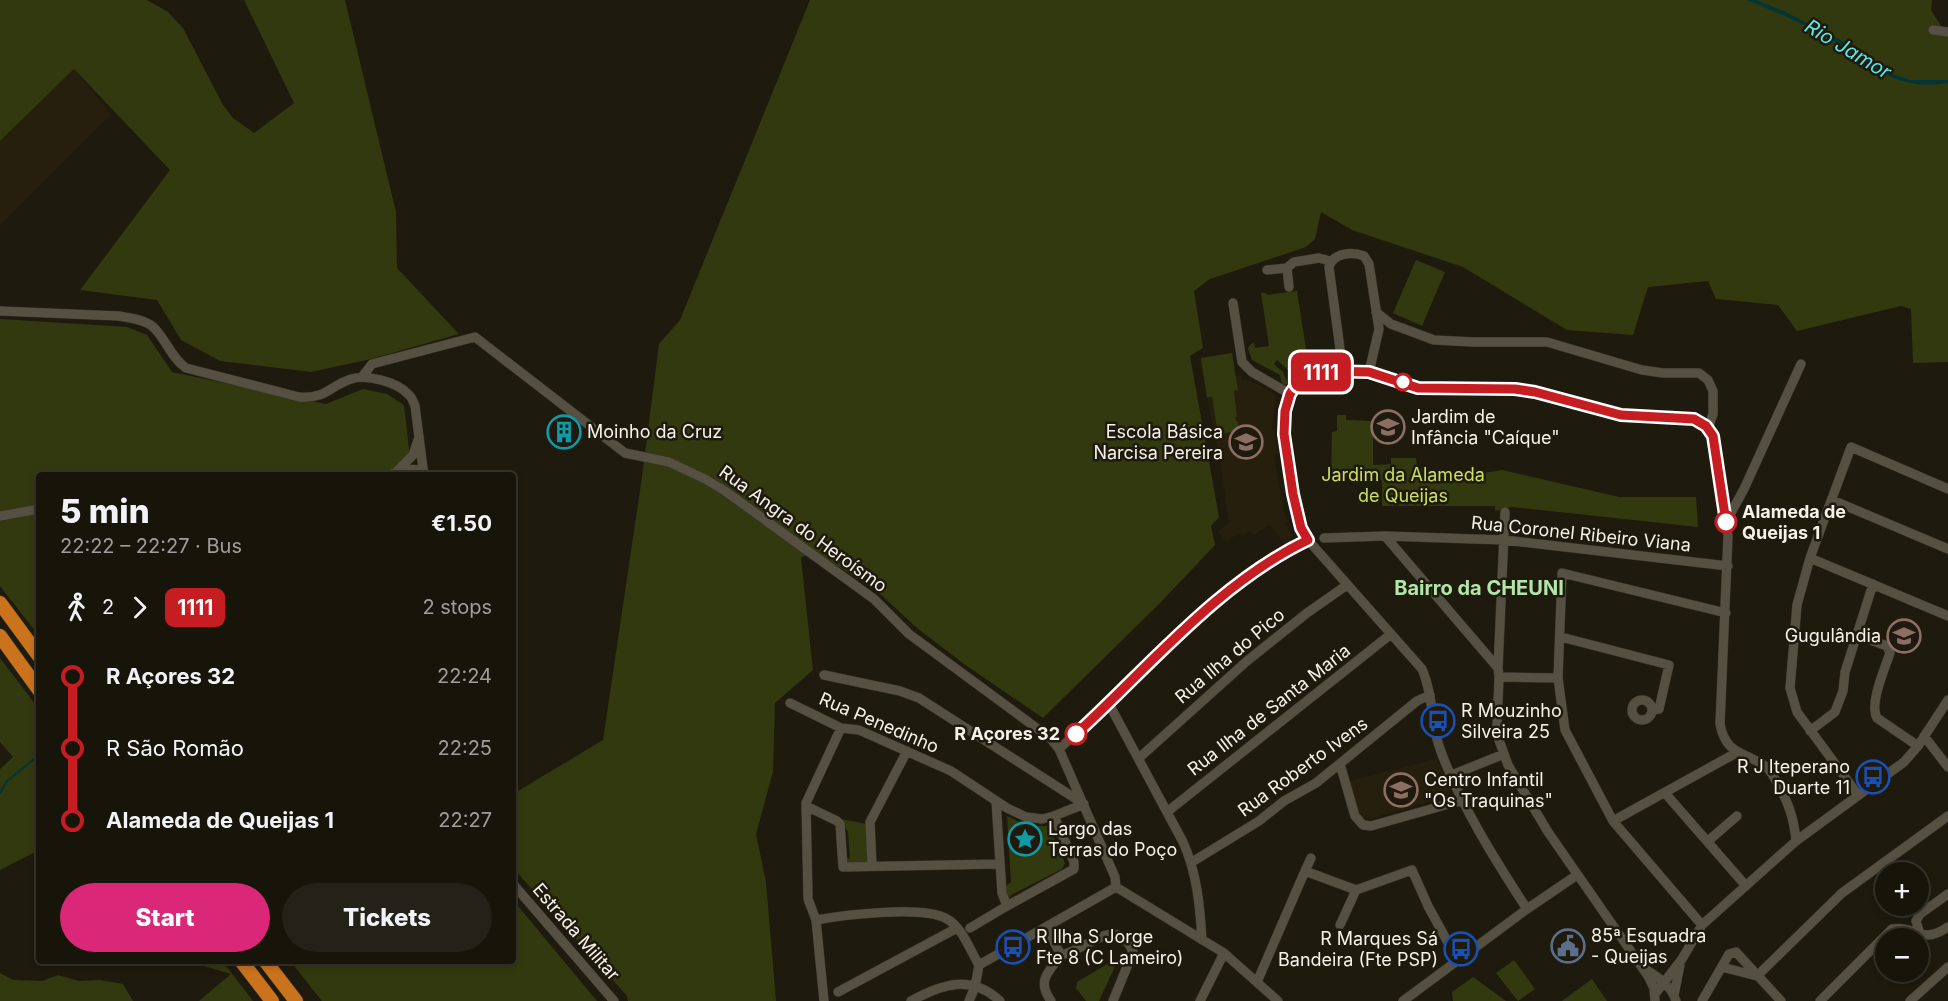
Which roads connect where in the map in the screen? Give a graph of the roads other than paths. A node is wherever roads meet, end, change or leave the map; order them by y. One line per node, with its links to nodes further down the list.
1 (1933, 30): 2 (street)
2 (1948, 32)
3 (1330, 261): 4 (street); 9 (street); 11 (street)
4 (1287, 268): 5 (street); 6 (street)
5 (1267, 270)
6 (1289, 286)
7 (1233, 303): 14 (street)
8 (0, 311): 13 (street)
9 (1376, 312): 12 (street); 15 (street)
10 (1801, 364): 25 (street)
11 (1344, 371): 12 (street); 14 (street)
12 (1369, 372): 15 (street)
13 (362, 377): 16 (street); 56 (street, Rua Angra do Heroísmo)
14 (1290, 394): 28 (street)
15 (1708, 429): 25 (street)
16 (419, 438): 17 (street); 19 (street)
17 (397, 471): 18 (street)
18 (417, 472)
19 (420, 472)
20 (1948, 489): 21 (street)
21 (1832, 500): 30 (street); 31 (street)
22 (36, 510): 24 (street)
23 (1505, 512): 29 (street)
24 (0, 516)
25 (1726, 522): 32 (street)
26 (1385, 536): 27 (street, Rua Coronel Ribeiro Viana); 29 (street, Rua Coronel Ribeiro Viana); 43 (street)
27 (1324, 538)
28 (1308, 540): 34 (street); 50 (street)
29 (1504, 540): 32 (street, Rua Coronel Ribeiro Viana); 43 (street)
30 (1948, 549)
31 (1810, 558): 33 (street); 53 (street)
32 (1728, 566): 36 (street)
33 (1873, 584): 37 (street); 39 (street)
34 (1347, 585): 38 (street); 60 (street, Rua Ilha do Pico)
35 (0, 603): 42 (highway)
36 (1726, 613): 41 (street); 58 (street)
37 (1948, 616)
38 (1391, 634): 47 (street); 70 (street, Rua Ilha de Santa Maria)
39 (1857, 635): 53 (street); 55 (street)
40 (0, 636): 46 (highway)
41 (1561, 637): 45 (street); 51 (street)
42 (36, 652)
43 (1498, 672): 45 (street); 59 (street)
44 (824, 675): 68 (street)
45 (1558, 678): 74 (street)
46 (36, 686)
47 (1430, 695): 61 (street, Rua Roberto Ivens); 63 (street)
48 (1948, 700): 54 (street)
49 (790, 703): 52 (street, Rua Penedinho)
50 (1109, 704): 56 (street); 60 (street)
51 (1652, 710)
52 (841, 728): 57 (street, Rua Penedinho); 69 (street)
53 (1810, 731): 65 (street)
54 (1924, 736): 55 (street); 62 (street)
55 (1918, 746): 65 (street)
56 (1059, 749): 68 (street, Rua Angra do Heroísmo)
57 (907, 751): 67 (street, Rua Penedinho); 80 (street)
58 (1736, 753): 64 (street); 76 (street)
59 (1504, 754): 63 (street); 82 (street)
60 (1139, 758): 70 (street)
61 (1340, 764): 66 (street); 78 (street, Rua Roberto Ivens)
62 (1948, 767)
63 (1452, 775): 66 (street)
64 (1665, 792): 74 (street); 75 (street)
65 (1858, 795): 76 (street)
66 (1463, 800): 89 (street)
67 (996, 801): 71 (street, Rua Penedinho); 79 (street)
68 (1084, 804): 71 (street, Rua Penedinho); 85 (street, Rua Angra do Heroísmo)
69 (806, 806): 80 (street); 90 (street)
70 (1167, 812): 78 (street)
71 (1054, 816): 88 (street)
72 (1737, 816): 75 (street)
73 (1948, 816): 111 (street)
74 (1613, 821): 91 (street)
75 (1707, 841): 83 (street)
76 (1796, 841): 83 (street)
77 (1311, 858): 81 (street)
78 (1192, 862): 99 (street)
79 (999, 864): 80 (street); 88 (street)
80 (872, 865)
81 (1305, 871): 86 (street); 112 (street)
82 (1577, 875): 89 (street); 108 (street)
83 (1746, 886): 91 (street)
84 (516, 887): 118 (street, Estrada Militar)
85 (1116, 887): 93 (street); 99 (street)
86 (1356, 890): 92 (street); 104 (street)
87 (1948, 894): 97 (street)
88 (1007, 906): 96 (street)
89 (1527, 909): 104 (street)
90 (816, 920): 95 (street); 119 (street)
91 (1702, 925): 103 (street)
92 (1340, 926)
93 (1046, 927): 102 (street); 107 (street)
94 (1948, 927): 98 (street)
95 (957, 928): 107 (street); 114 (street)
96 (970, 928)
97 (1918, 928)
98 (1929, 935)
99 (1202, 940): 101 (street)
100 (1875, 946): 130 (street)
101 (1224, 953): 112 (street); 125 (street)
102 (1061, 956): 123 (street); 124 (street)
103 (1682, 959): 115 (street); 115 (street)
104 (1458, 960): 127 (street)
105 (244, 964): 116 (highway)
106 (268, 964): 117 (highway)
107 (979, 965): 113 (street)
108 (1641, 966): 115 (street); 115 (street)
109 (1722, 967): 111 (street); 111 (street); 128 (street)
110 (1948, 967): 131 (street)
111 (1757, 976): 129 (street)
112 (1257, 982): 126 (street)
113 (975, 987): 120 (street); 121 (street); 122 (street)
114 (838, 992)
115 (1664, 993)
116 (272, 1001)
117 (296, 1001)
118 (614, 1001)
119 (824, 1001)
120 (911, 1001)
121 (969, 1001)
122 (1000, 1001)
123 (1051, 1001)
124 (1113, 1001)
125 (1200, 1001)
126 (1278, 1001)
127 (1403, 1001)
128 (1702, 1001)
129 (1780, 1001)
130 (1820, 1001)
131 (1910, 1001)

